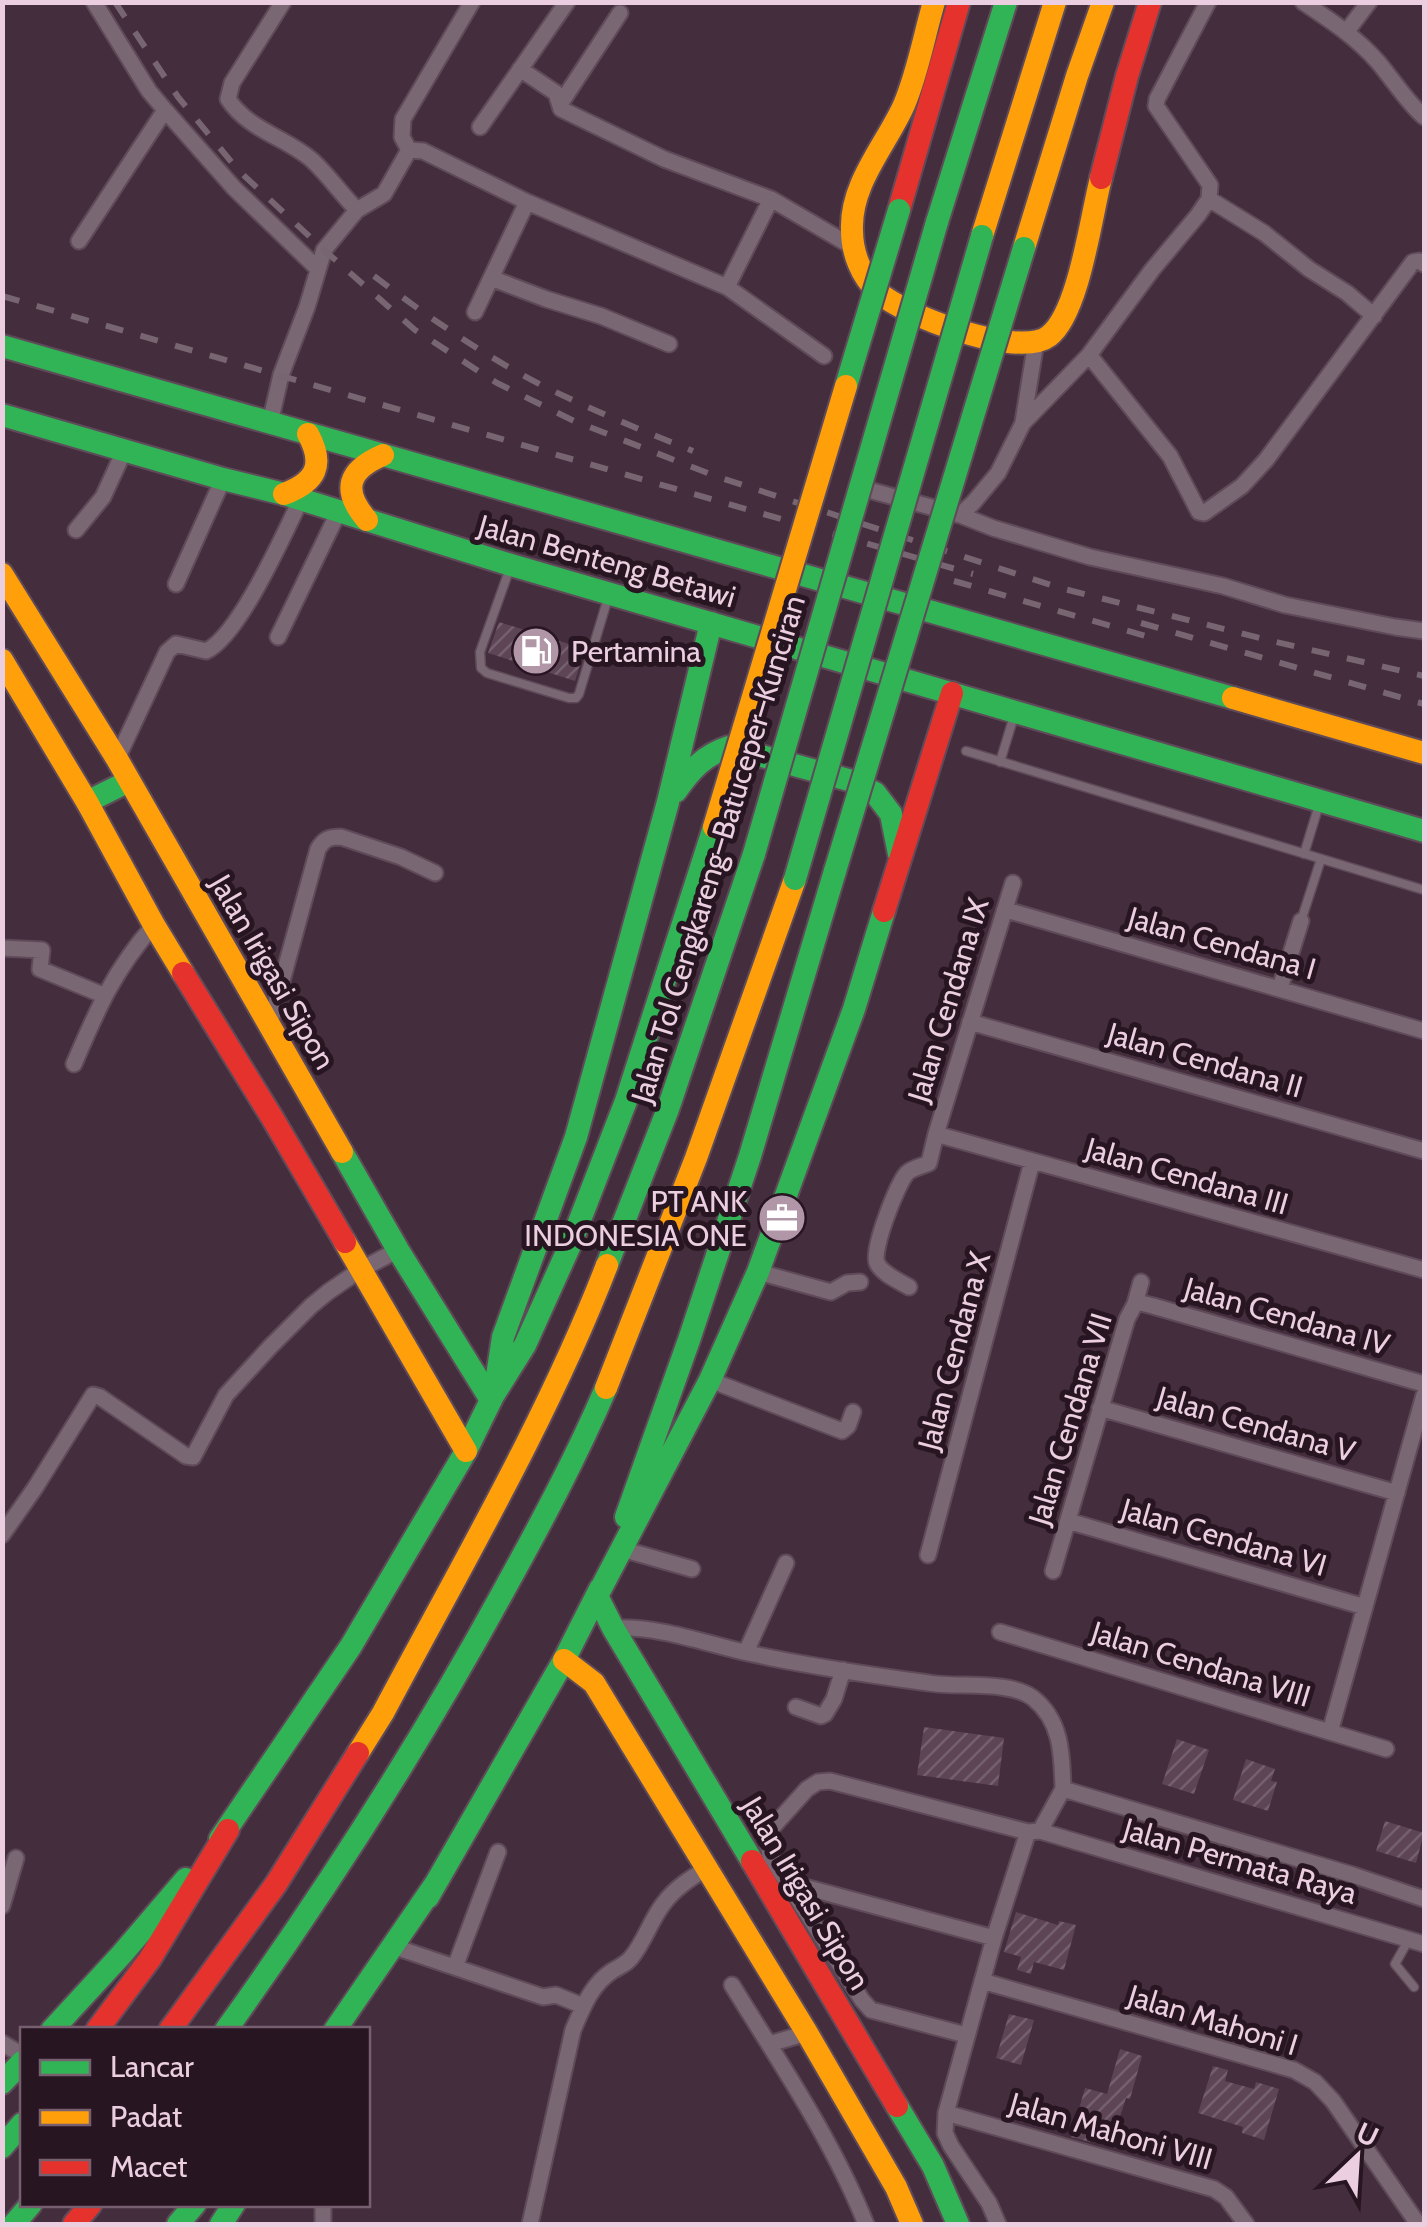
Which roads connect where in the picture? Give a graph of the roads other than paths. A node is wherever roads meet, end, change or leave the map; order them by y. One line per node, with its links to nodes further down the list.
1 (94, 2): 18 (street)
2 (282, 2): 25 (street)
3 (567, 2): 16 (street)
4 (934, 2): 27 (main road)
5 (960, 2): 101 (main road, bridge)
6 (1006, 2): 145 (main road, Jalan Tol Cengkareng–Batuceper–Kunciran, bridge)
7 (1055, 2): 146 (main road, bridge)
8 (1104, 2): 115 (main road, bridge)
9 (1150, 2): 34 (main road)
10 (1208, 2): 22 (street)
11 (1303, 2): 15 (street)
12 (1369, 2): 15 (street)
13 (466, 4): 21 (street)
14 (620, 13): 17 (street)
15 (1346, 31): 19 (street)
16 (520, 69): 17 (street); 20 (street)
17 (561, 103): 23 (street)
18 (164, 110): 26 (street); 29 (street)
19 (1424, 117)
20 (480, 127)
21 (409, 150): 24 (street); 25 (street)
22 (1209, 198): 33 (street); 37 (street)
23 (771, 199): 27 (street); 31 (street)
24 (527, 202): 30 (street); 31 (street)
25 (357, 210): 29 (street)
26 (80, 241)
27 (853, 248): 34 (main road)
28 (1424, 264): 33 (street)
29 (318, 269): 40 (street)
30 (491, 278): 32 (street); 35 (street)
31 (727, 287): 38 (street)
32 (475, 312)
33 (1374, 316): 37 (street)
34 (1036, 342): 41 (street)
35 (670, 344)
36 (2, 346): 40 (main road, Jalan Benteng Betawi)
37 (1089, 355): 41 (street)
38 (824, 356)
39 (2, 415): 43 (main road, Jalan Benteng Betawi)
40 (270, 422): 42 (main road, Jalan Benteng Betawi)
41 (1023, 423): 49 (street)
42 (308, 434): 44 (main road, Jalan Benteng Betawi); 47 (main road)
43 (125, 449): 45 (main road, Jalan Benteng Betawi); 51 (street)
44 (383, 455): 50 (main road); 63 (main road, Jalan Benteng Betawi)
45 (223, 479): 47 (main road, Jalan Benteng Betawi); 54 (street)
46 (865, 489): 49 (street)
47 (293, 497): 48 (main road, Jalan Benteng Betawi); 64 (street)
48 (339, 511): 50 (main road, Jalan Benteng Betawi); 58 (street)
49 (960, 515): 57 (street)
50 (367, 520): 52 (main road, Jalan Benteng Betawi)
51 (76, 530)
52 (511, 565): 55 (main road, Jalan Benteng Betawi); 55 (lane)
53 (2, 574): 64 (main road, Jalan Irigasi Sipon)
54 (176, 584)
55 (609, 594): 56 (main road, Jalan Benteng Betawi)
56 (710, 623): 60 (main road, Jalan Benteng Betawi); 69 (main road)
57 (1424, 630)
58 (278, 636)
59 (2, 660): 67 (main road)
60 (952, 693): 61 (main road, Jalan Benteng Betawi); 72 (main road)
61 (1015, 712): 65 (lane); 68 (main road, Jalan Benteng Betawi)
62 (966, 752): 65 (lane)
63 (1424, 753)
64 (117, 759): 66 (main road, Jalan Irigasi Sipon)
65 (1000, 762): 71 (lane)
66 (125, 783): 67 (main road); 84 (main road, Jalan Irigasi Sipon)
67 (92, 800): 79 (main road)
68 (1320, 800): 70 (main road, Jalan Benteng Betawi); 71 (lane)
69 (668, 802): 72 (main road); 101 (main road)
70 (1424, 831)
71 (1304, 854): 73 (lane)
72 (900, 860): 93 (main road)
73 (1321, 860): 76 (lane); 78 (lane)
74 (435, 873): 84 (street)
75 (1012, 882): 77 (street, Jalan Cendana IX)
76 (1424, 890)
77 (1004, 911): 81 (street, Jalan Cendana I); 83 (street, Jalan Cendana IX)
78 (1301, 921): 81 (street)
79 (154, 926): 82 (street); 91 (main road)
80 (2, 948): 82 (street)
81 (1280, 988): 85 (street, Jalan Cendana I)
82 (103, 995): 86 (street)
83 (970, 1022): 87 (street, Jalan Cendana IX); 88 (street, Jalan Cendana II)
84 (270, 1025): 90 (main road, Jalan Irigasi Sipon)
85 (1424, 1031)
86 (74, 1064)
87 (936, 1134): 89 (street, Jalan Cendana III); 96 (street, Jalan Cendana IX)
88 (1424, 1151)
89 (1032, 1162): 92 (street, Jalan Cendana III); 111 (street, Jalan Cendana X)
90 (396, 1251): 91 (street); 101 (main road, Jalan Irigasi Sipon)
91 (362, 1270): 105 (main road); 109 (street)
92 (1424, 1270)
93 (758, 1272): 94 (street); 98 (main road)
94 (860, 1282)
95 (1141, 1282): 97 (street, Jalan Cendana VII)
96 (909, 1287)
97 (1135, 1304): 99 (street, Jalan Cendana IV); 102 (street, Jalan Cendana VII)
98 (710, 1380): 103 (street); 110 (main road)
99 (1424, 1384)
100 (1424, 1395): 104 (street)
101 (491, 1400): 105 (main road)
102 (1100, 1408): 107 (street, Jalan Cendana V); 108 (street, Jalan Cendana VII)
103 (854, 1412)
104 (1419, 1434): 106 (street)
105 (467, 1448): 126 (main road)
106 (1416, 1454): 107 (street)
107 (1397, 1492): 116 (street)
108 (1068, 1521): 114 (street, Jalan Cendana VII); 116 (street, Jalan Cendana VI)
109 (2, 1535)
110 (622, 1549): 113 (street); 115 (main road)
111 (928, 1555)
112 (786, 1563): 120 (street)
113 (692, 1569)
114 (1053, 1571)
115 (595, 1601): 117 (main road, Jalan Irigasi Sipon); 119 (main road)
116 (1365, 1607): 123 (street)
117 (613, 1628): 120 (street); 160 (main road, Jalan Irigasi Sipon)
118 (1000, 1632): 123 (street, Jalan Cendana VIII)
119 (568, 1652): 130 (main road); 132 (main road)
120 (746, 1652): 121 (street)
121 (843, 1670): 122 (street); 125 (street)
122 (796, 1708)
123 (1330, 1732): 124 (street, Jalan Cendana VIII)
124 (1386, 1748)
125 (1062, 1788): 127 (street); 133 (street)
126 (228, 1830): 143 (main road); 144 (main road)
127 (1034, 1831): 131 (street, Jalan Permata Raya); 135 (street); 136 (street, Jalan Permata Raya)
128 (498, 1852): 138 (street)
129 (16, 1858): 134 (street)
130 (707, 1868): 142 (street); 149 (main road)
131 (786, 1882): 135 (street); 150 (street)
132 (436, 1884): 137 (main road); 147 (main road)
133 (1424, 1899)
134 (2, 1906)
135 (994, 1938): 139 (street)
136 (1417, 1942): 141 (lane)
137 (398, 1948): 138 (street); 148 (main road)
138 (455, 1967): 142 (street)
139 (982, 1982): 150 (street); 163 (street, Jalan Mahoni I)
140 (732, 1985): 151 (street)
141 (1414, 1987)
142 (583, 2006): 157 (street)
143 (55, 2027)
144 (99, 2027)
145 (172, 2027)
146 (228, 2027)
147 (337, 2027)
148 (352, 2027)
149 (807, 2033): 151 (street); 159 (main road)
150 (966, 2035): 154 (street)
151 (769, 2044): 158 (street)
152 (20, 2060): 153 (main road)
153 (2, 2082)
154 (946, 2112): 161 (street); 162 (street, Jalan Mahoni VIII)
155 (20, 2126): 156 (main road)
156 (2, 2147)
157 (530, 2224)
158 (866, 2224)
159 (912, 2224)
160 (958, 2224)
161 (998, 2224)
162 (1246, 2224)
163 (1418, 2224)

